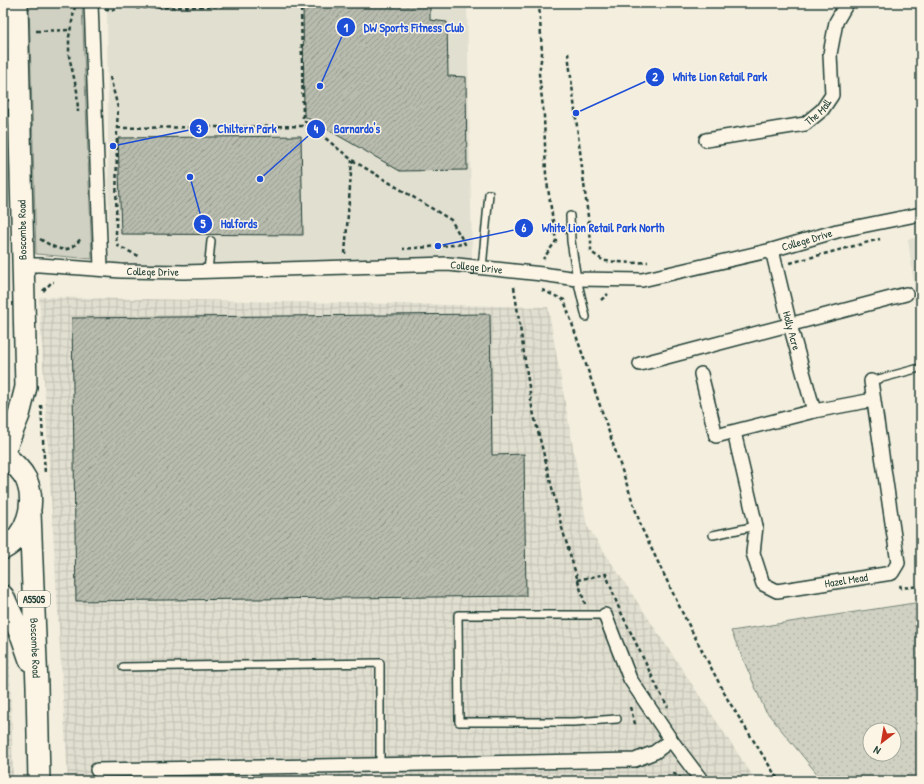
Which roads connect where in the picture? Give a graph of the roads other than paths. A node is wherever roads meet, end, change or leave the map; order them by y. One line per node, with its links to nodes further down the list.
1 (17, 3): 4 (main road, Boscombe Road / A5505)
2 (91, 3): 12 (street)
3 (847, 3): 5 (street, The Mall)
4 (11, 105): 11 (main road, Boscombe Road / A5505)
5 (706, 140)
6 (488, 194): 13 (lane)
7 (921, 214): 10 (street, College Drive)
8 (570, 216): 15 (lane)
9 (211, 241): 14 (lane)
10 (772, 250): 15 (street, College Drive); 18 (street, Holly Acre)
11 (23, 265): 12 (street, College Drive); 26 (main road, Boscombe Road / A5505)
12 (101, 268): 14 (street, College Drive)
13 (482, 268): 14 (street, College Drive); 15 (street, College Drive)
14 (208, 271)
15 (576, 279): 17 (lane)
16 (906, 294): 18 (street)
17 (586, 317)
18 (790, 325): 19 (street); 24 (street, Holly Acre)
19 (640, 364)
20 (916, 369): 22 (lane)
21 (701, 374): 25 (street)
22 (871, 381): 23 (street)
23 (873, 400): 24 (street); 28 (street, Hazel Mead)
24 (814, 411): 25 (street)
25 (734, 432): 28 (street, Hazel Mead)
26 (3, 454): 27 (main road, A5505)
27 (30, 513): 30 (main road, A5505); 34 (main road, Boscombe Road / A5505)
28 (756, 526): 29 (lane)
29 (713, 535)
30 (3, 549)
31 (3, 596): 34 (main road, Boscombe Road / A5505)
32 (605, 614): 35 (lane); 36 (street)
33 (123, 668): 37 (lane)
34 (38, 686): 40 (main road, Boscombe Road / A5505)
35 (617, 719)
36 (671, 740): 37 (street); 41 (street)
37 (380, 765): 39 (street)
38 (97, 770): 39 (street)
39 (147, 775)
40 (39, 781)
41 (702, 781)

